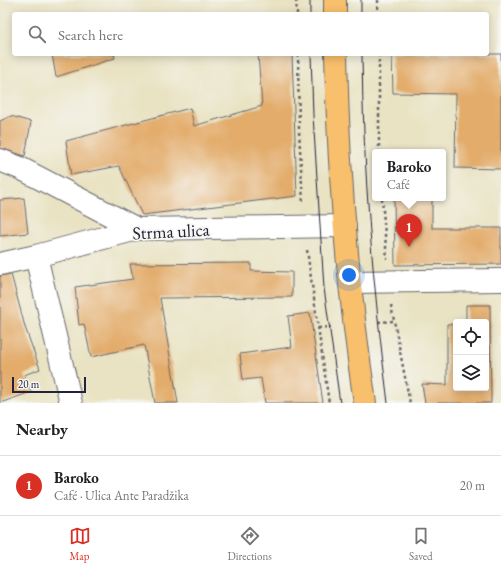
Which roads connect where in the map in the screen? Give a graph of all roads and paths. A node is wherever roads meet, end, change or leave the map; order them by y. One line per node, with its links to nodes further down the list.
1 (296, 0): 4 (path)
2 (335, 0): 5 (main road)
3 (378, 0): 6 (path)
4 (297, 12)
5 (335, 12)
6 (378, 12)
7 (336, 56): 11 (main road)
8 (379, 56): 9 (path)
9 (379, 149)
10 (0, 160): 12 (street)
11 (345, 226): 12 (street, Strma ulica); 16 (main road)
12 (137, 229): 13 (street, Strma ulica)
13 (36, 256): 14 (street, Strma ulica); 17 (street)
14 (0, 264)
15 (501, 280): 16 (street)
16 (350, 282): 18 (main road)
17 (71, 403)
18 (365, 403)

